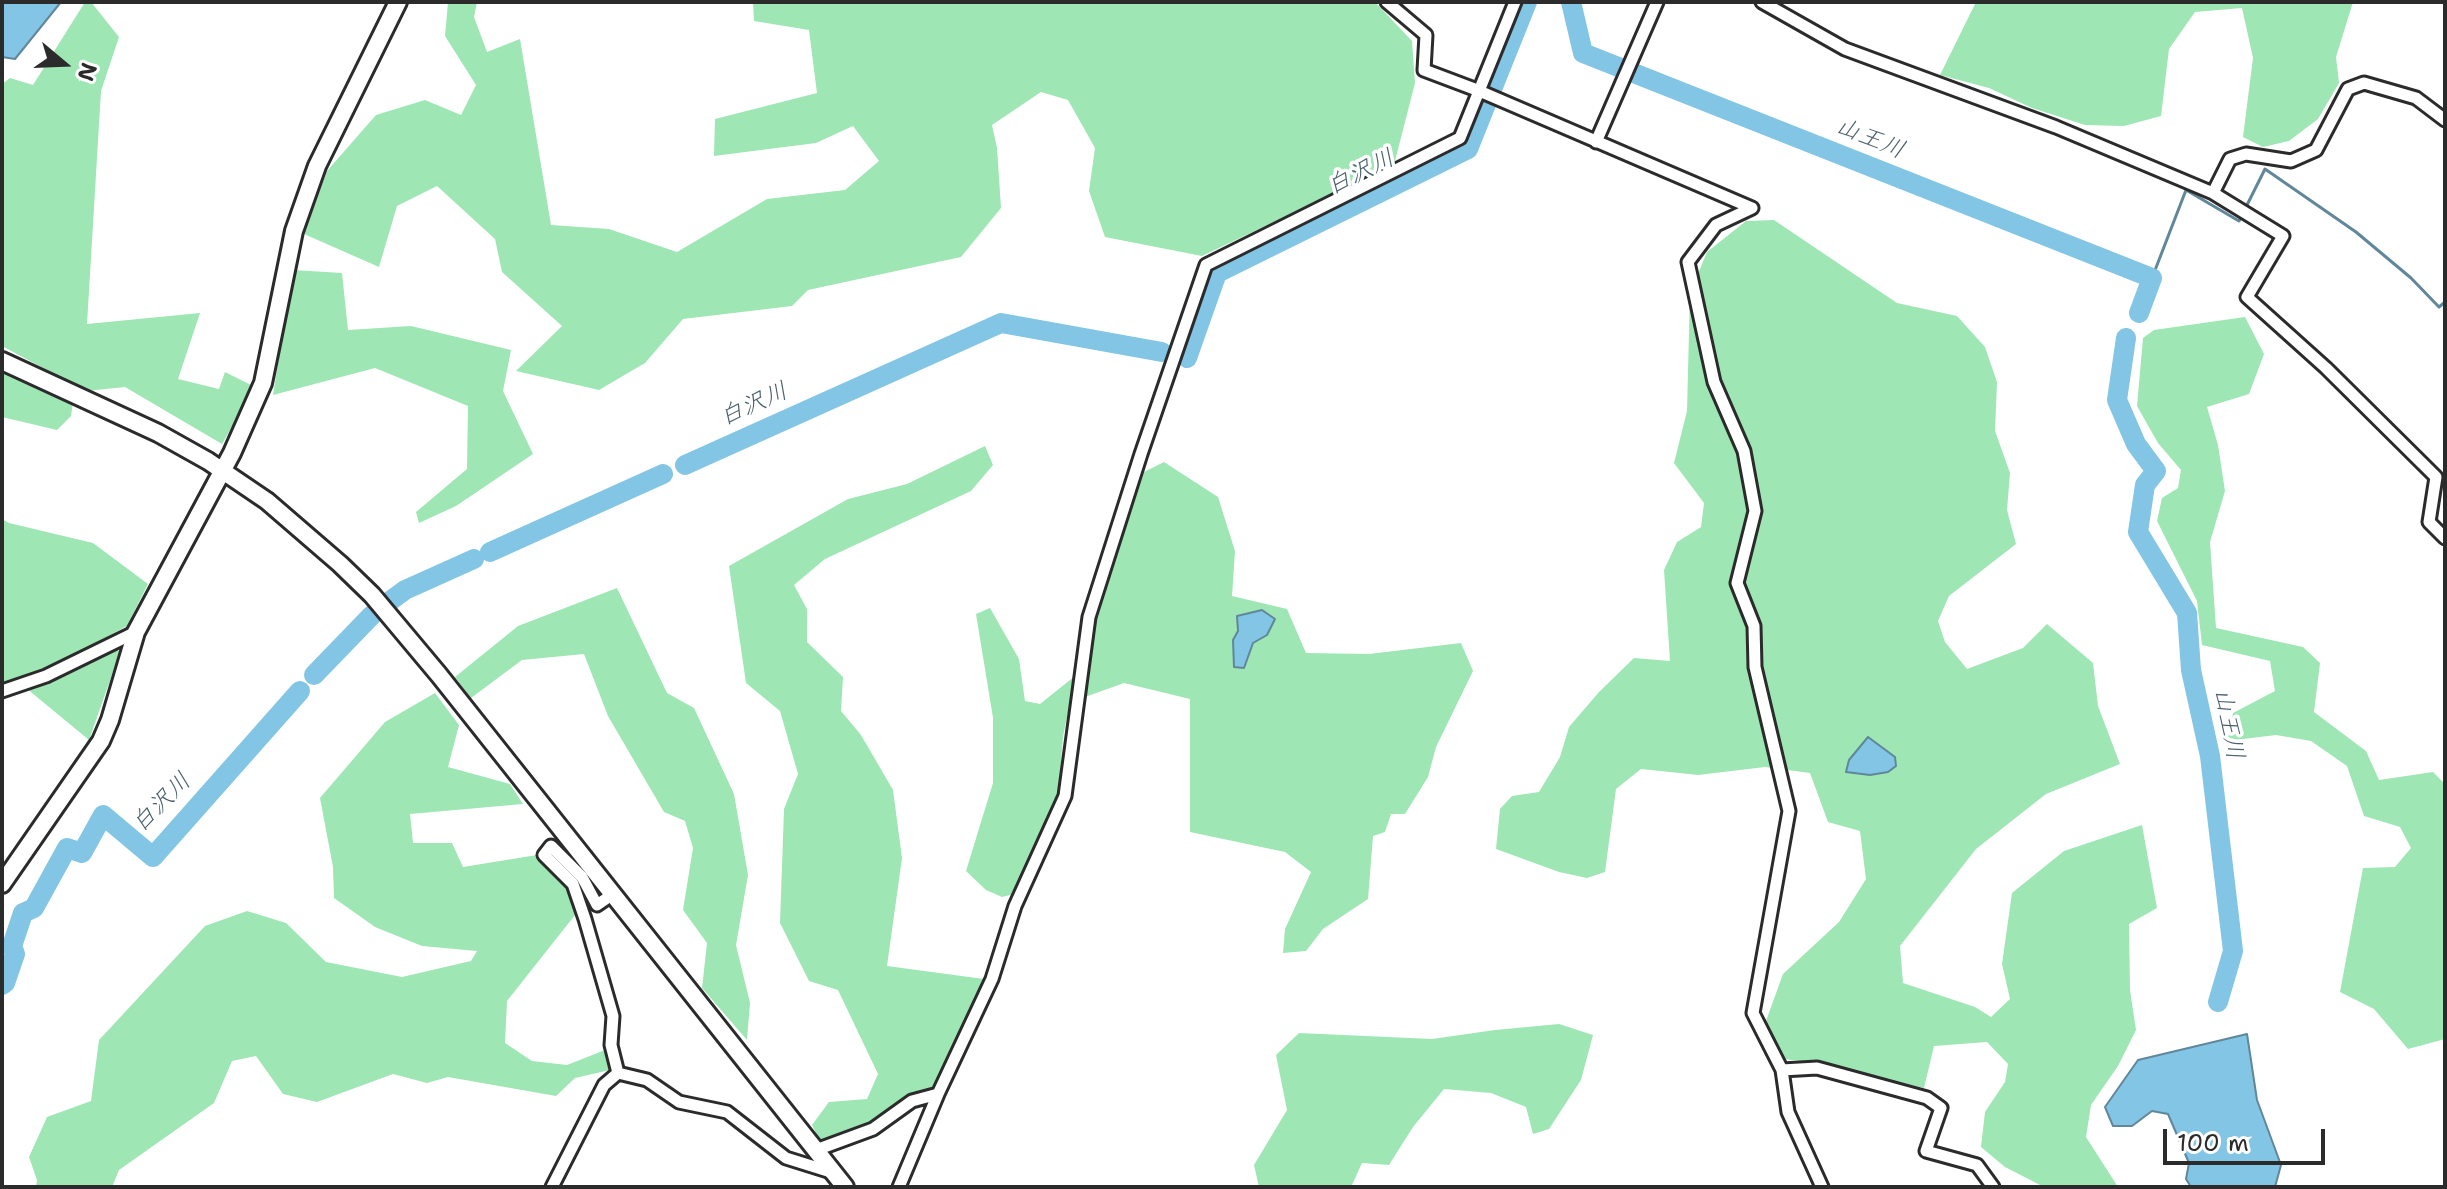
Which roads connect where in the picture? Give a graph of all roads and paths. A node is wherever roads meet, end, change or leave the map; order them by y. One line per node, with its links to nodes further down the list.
1 (398, 2): 11 (street)
2 (1387, 2): 6 (street)
3 (1515, 2): 6 (street)
4 (1657, 2): 8 (street)
5 (1762, 2): 9 (street)
6 (1477, 90): 8 (street); 19 (street)
7 (2445, 120): 9 (street)
8 (1596, 142): 17 (street)
9 (2213, 193): 12 (street)
10 (2, 361): 11 (street)
11 (223, 470): 13 (street); 16 (street)
12 (2445, 538)
13 (136, 632): 14 (street); 15 (street)
14 (2, 691)
15 (2, 884)
16 (613, 894): 18 (street); 20 (street)
17 (1782, 1070): 25 (street); 26 (street)
18 (618, 1073): 21 (street); 22 (street)
19 (938, 1094): 20 (street); 24 (street)
20 (816, 1150): 21 (street)
21 (834, 1173): 23 (street)
22 (552, 1187)
23 (845, 1187)
24 (899, 1187)
25 (1822, 1187)
26 (1993, 1187)

